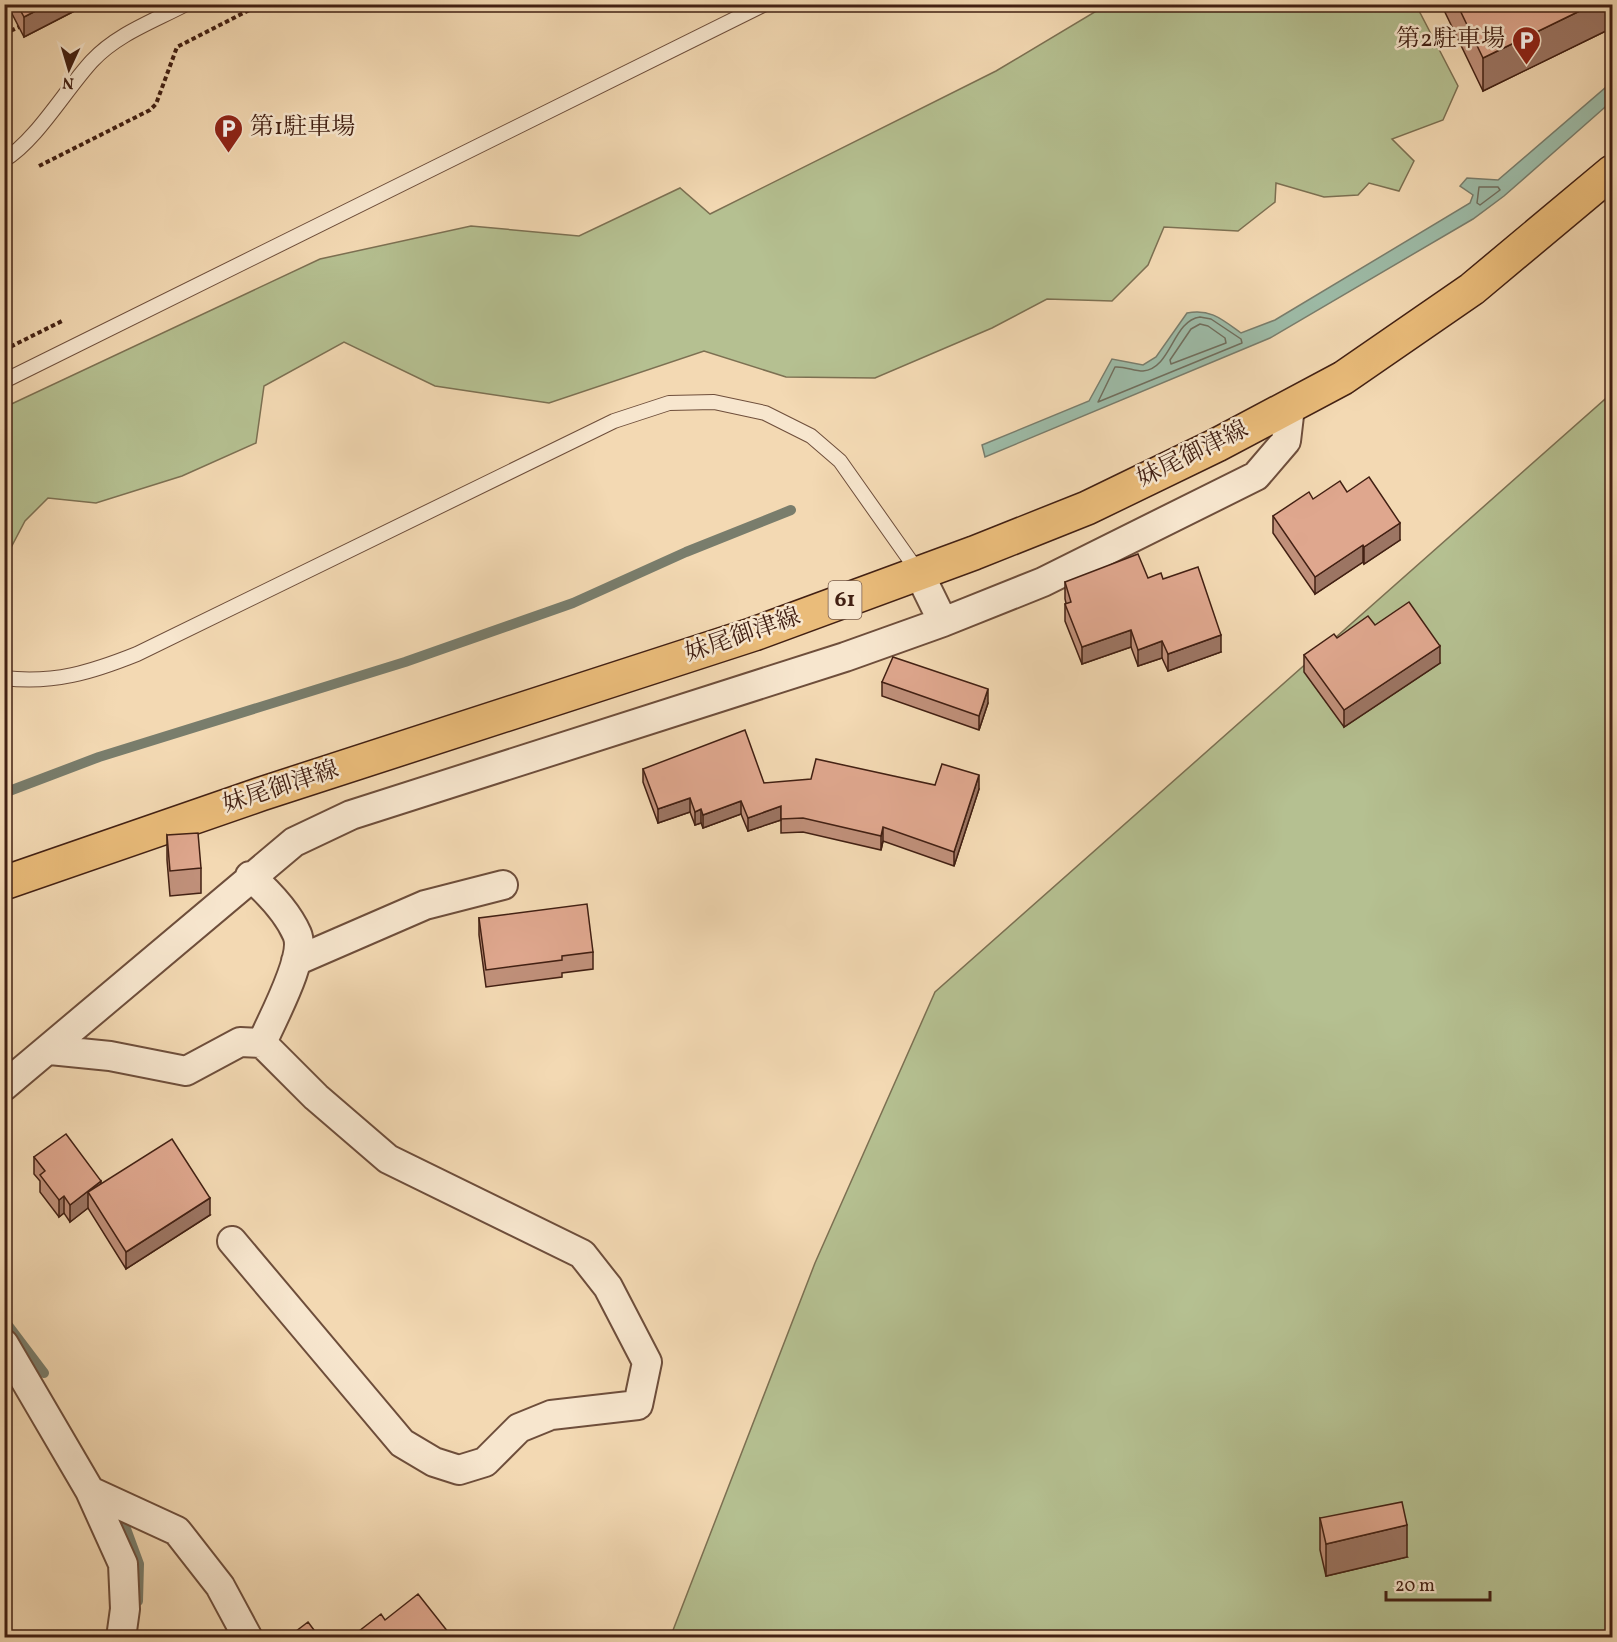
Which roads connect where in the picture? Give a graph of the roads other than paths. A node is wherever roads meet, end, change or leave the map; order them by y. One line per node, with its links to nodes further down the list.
1 (186, 4): 3 (lane)
2 (765, 4): 5 (lane)
3 (4, 160)
4 (1612, 172): 6 (main road, 妹尾御津線 / 61)
5 (4, 381)
6 (1290, 406): 7 (main road, 妹尾御津線 / 61); 8 (street)
7 (919, 573): 8 (street); 9 (lane); 11 (main road, 妹尾御津線 / 61)
8 (943, 622): 10 (street)
9 (4, 678)
10 (250, 876): 13 (street); 15 (street)
11 (4, 883)
12 (503, 885): 13 (street)
13 (296, 961): 14 (street)
14 (262, 1043): 15 (street); 17 (street)
15 (50, 1050): 16 (street)
16 (4, 1086)
17 (232, 1241)
18 (4, 1344): 19 (street)
19 (90, 1491): 20 (street); 21 (street)
20 (121, 1638)
21 (248, 1638)

